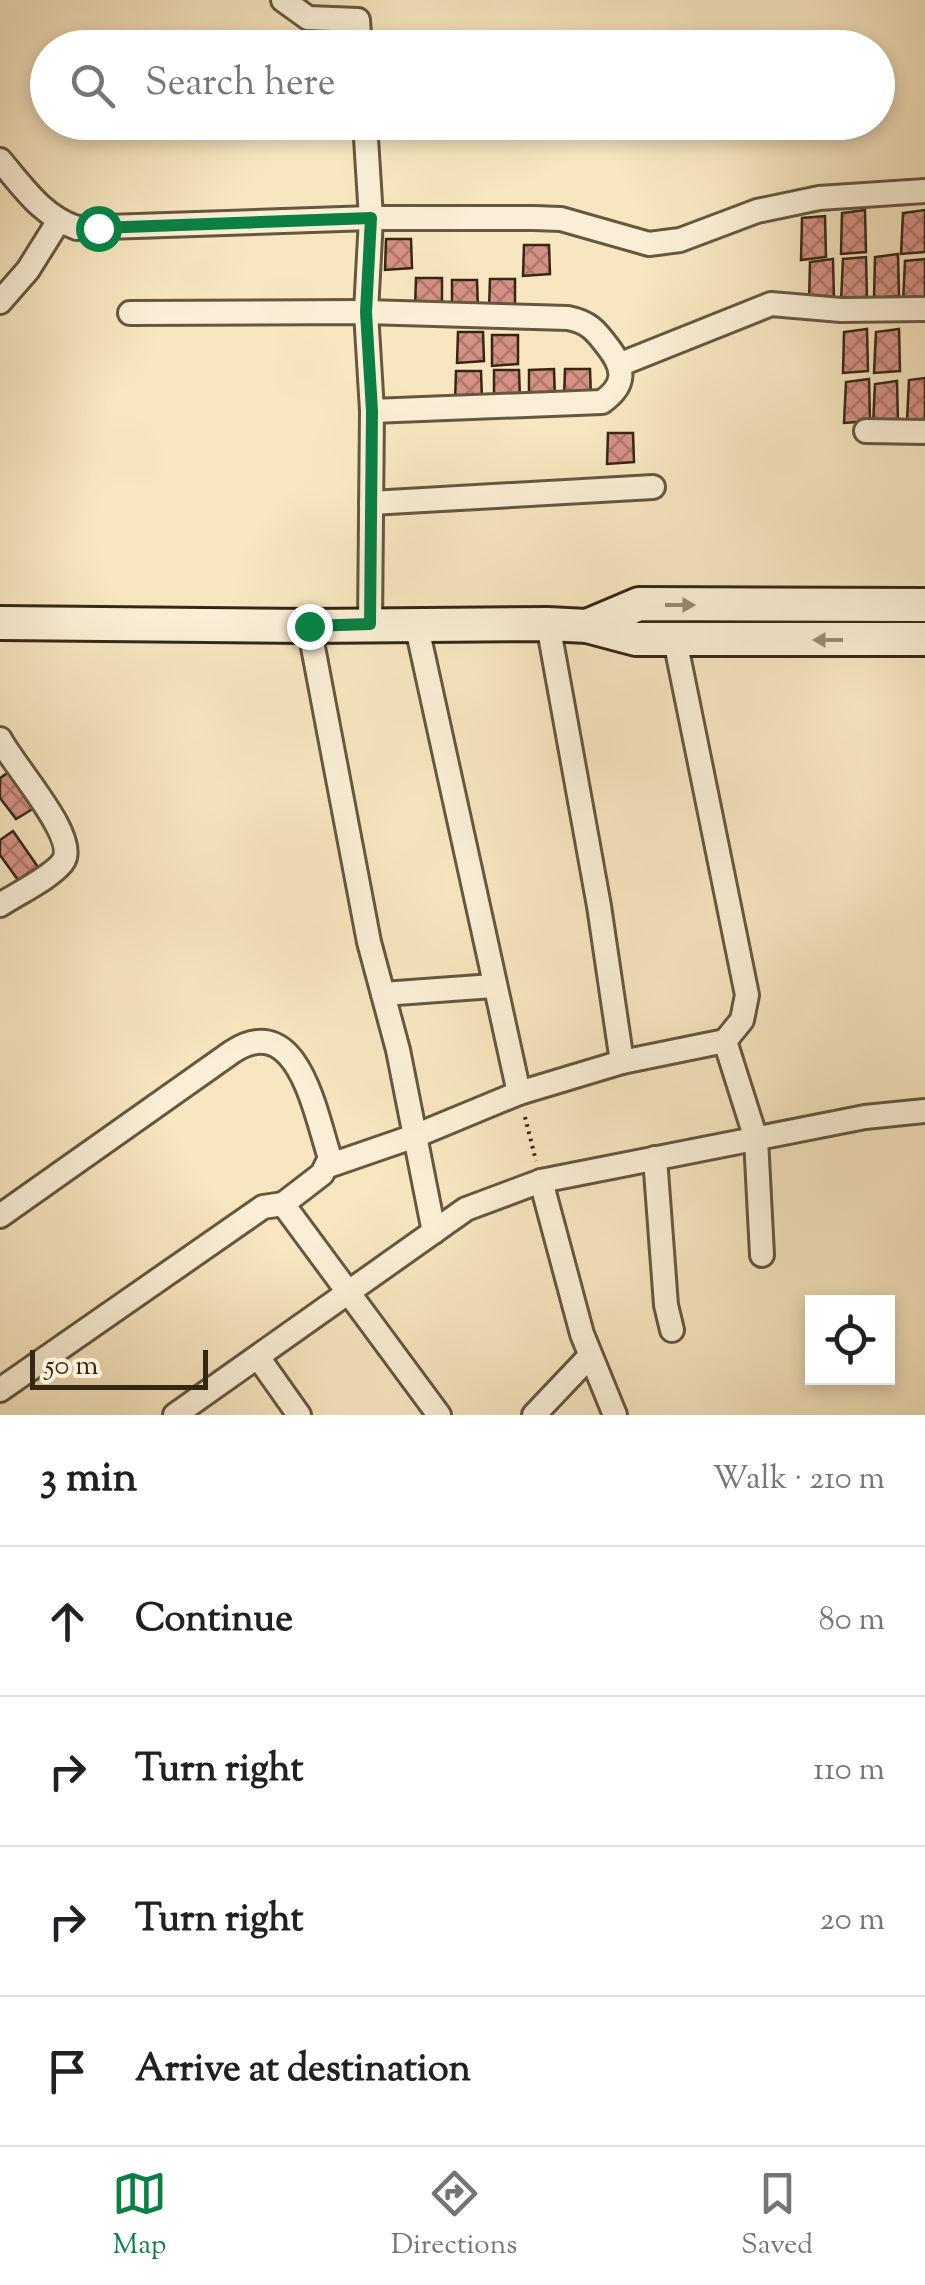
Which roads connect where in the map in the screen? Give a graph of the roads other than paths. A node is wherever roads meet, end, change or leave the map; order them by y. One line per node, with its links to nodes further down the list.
1 (284, 0): 2 (street)
2 (357, 10)
3 (365, 140): 6 (street)
4 (0, 160): 7 (street)
5 (925, 191): 6 (street)
6 (371, 218): 7 (street); 10 (street)
7 (58, 222): 8 (street)
8 (0, 302)
9 (925, 308): 12 (street)
10 (366, 312): 11 (street); 12 (street); 13 (street)
11 (130, 313)
12 (621, 364): 13 (street)
13 (372, 411): 17 (street)
14 (866, 431): 15 (street)
15 (925, 432)
16 (653, 487): 17 (street)
17 (371, 503): 21 (street)
18 (925, 605): 24 (main road, one-way to 18)
19 (0, 623): 23 (main road)
20 (416, 623): 21 (main road); 22 (main road); 30 (street)
21 (370, 624): 23 (main road)
22 (548, 624): 24 (main road); 33 (street)
23 (309, 626): 31 (street)
24 (587, 626): 25 (main road)
25 (674, 640): 26 (main road, one-way to 25); 32 (street)
26 (925, 640)
27 (0, 739): 28 (street)
28 (6, 765): 29 (street)
29 (0, 905)
30 (493, 986): 31 (street); 34 (street)
31 (383, 994): 36 (street)
32 (726, 1041): 33 (street); 37 (street)
33 (622, 1062): 34 (street)
34 (519, 1093): 36 (street)
35 (925, 1112): 37 (street)
36 (415, 1136): 39 (street); 43 (street)
37 (756, 1139): 38 (street); 44 (street)
38 (655, 1158): 40 (street); 46 (street)
39 (328, 1166): 41 (street); 42 (street)
40 (542, 1181): 43 (street); 47 (street)
41 (283, 1204): 45 (street); 49 (street)
42 (0, 1216)
43 (434, 1232): 45 (street)
44 (762, 1254)
45 (348, 1293): 48 (street); 52 (street)
46 (672, 1330)
47 (590, 1356): 53 (street); 54 (street)
48 (258, 1357): 50 (street); 51 (street)
49 (0, 1390)
50 (181, 1413)
51 (299, 1415)
52 (439, 1415)
53 (534, 1415)
54 (615, 1415)

